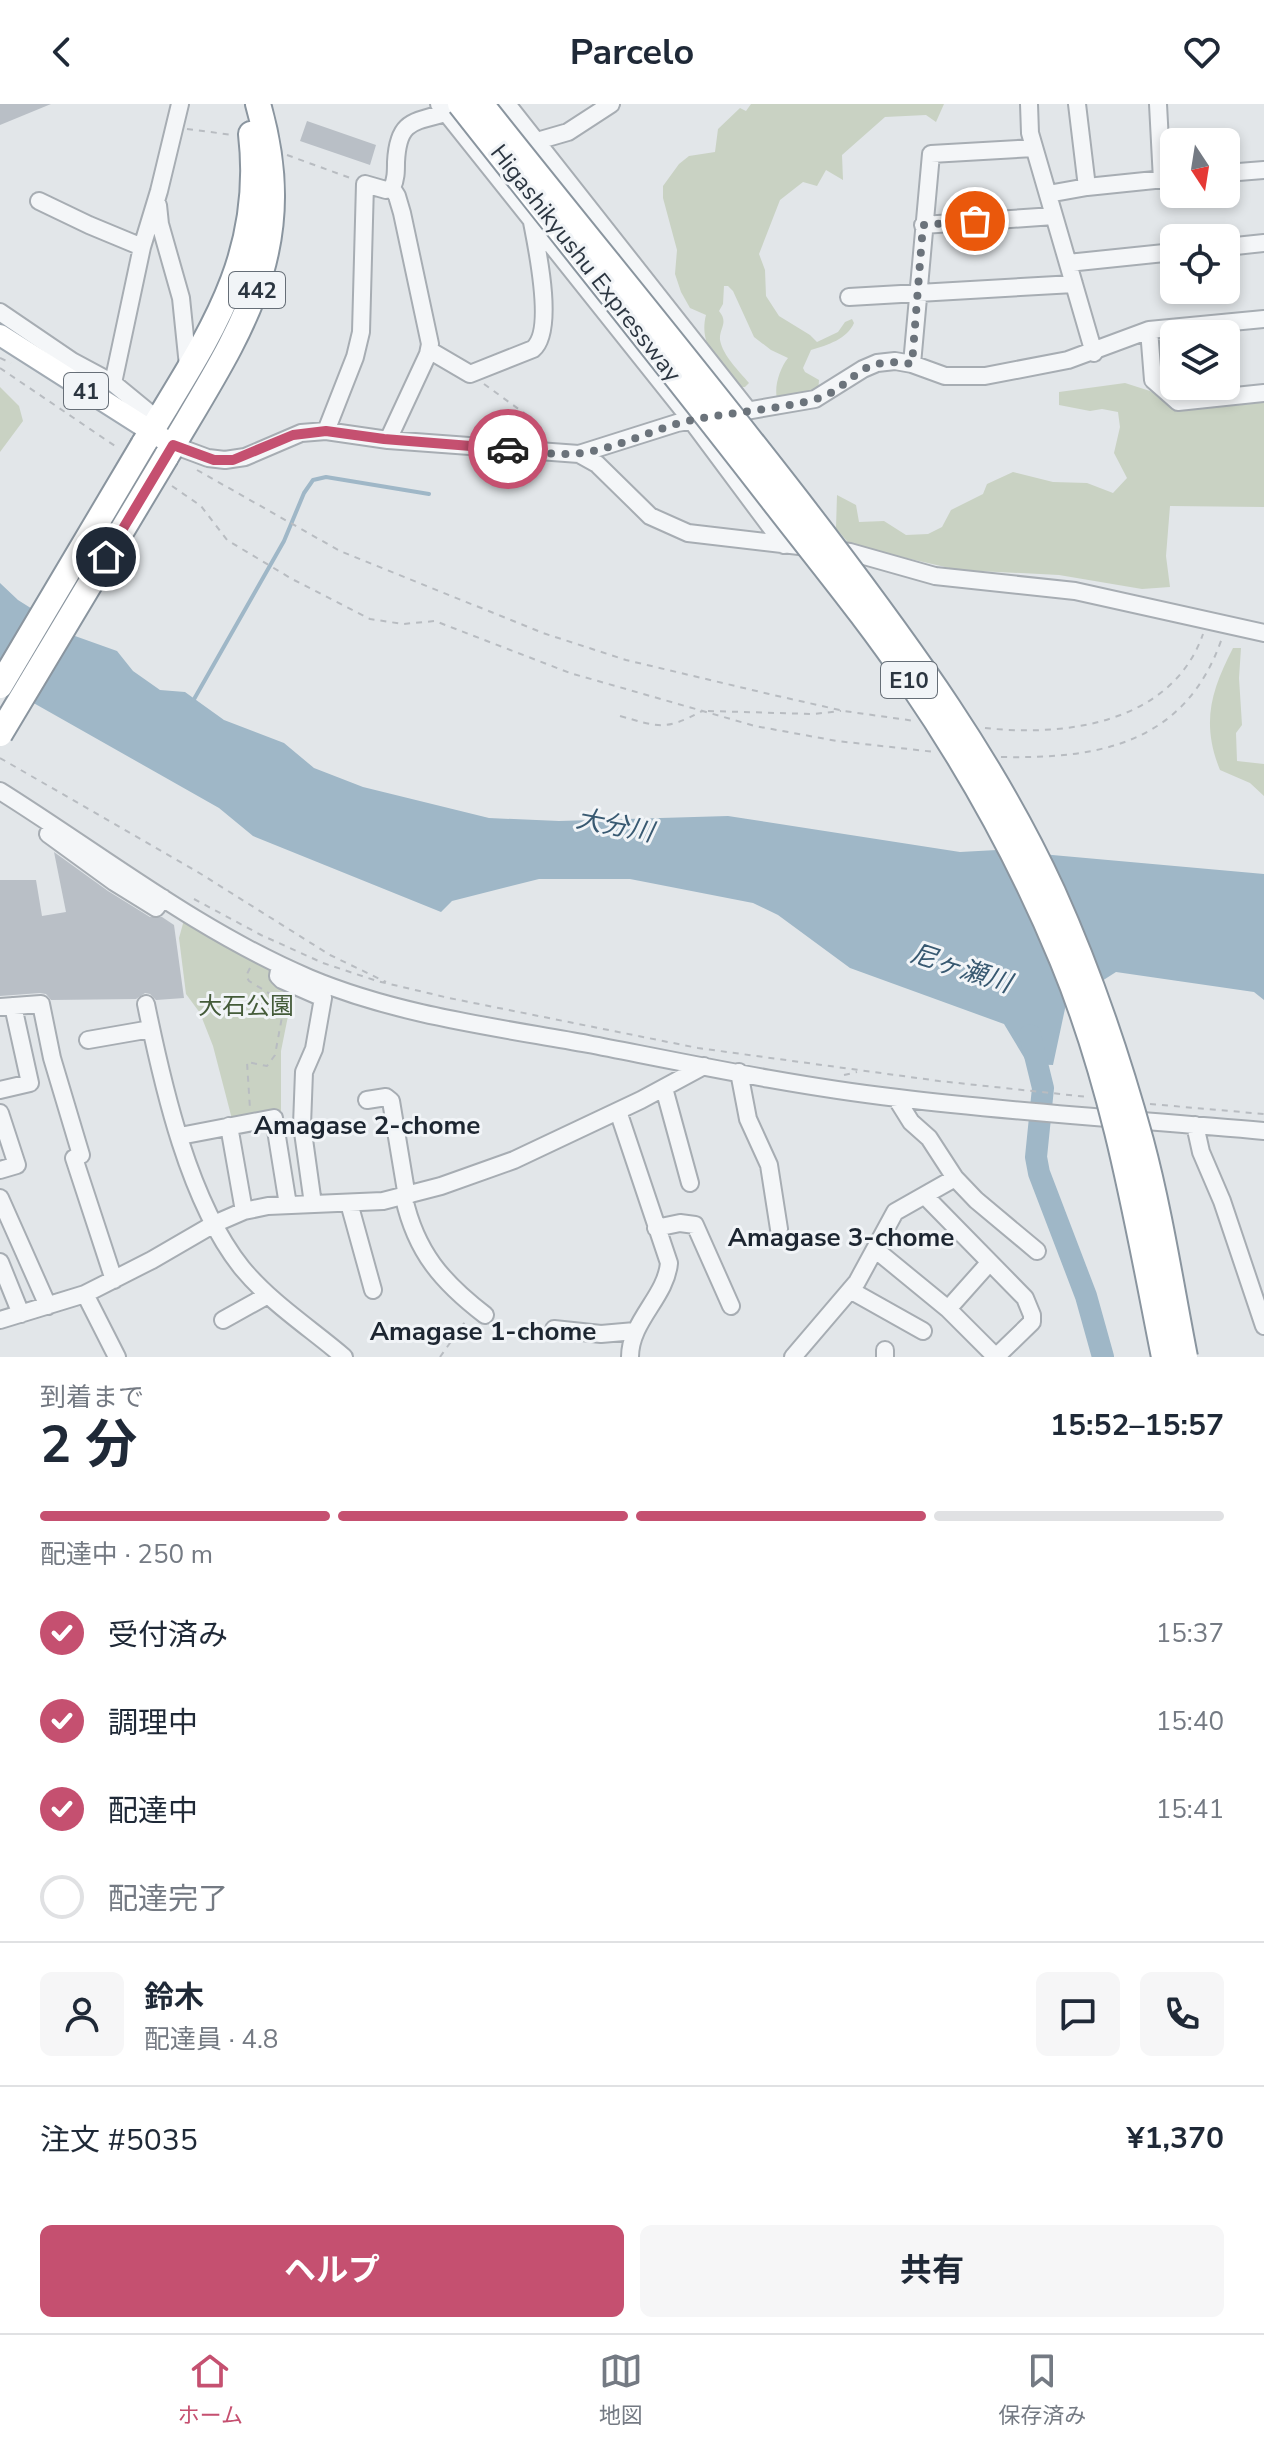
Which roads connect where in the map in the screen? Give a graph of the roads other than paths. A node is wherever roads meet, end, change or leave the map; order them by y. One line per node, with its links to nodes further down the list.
1 (180, 104): 20 (street)
2 (244, 104): 41 (highway, 442)
3 (258, 104): 50 (highway, 442)
4 (481, 104): 113 (highway, Higashikyushu Expressway / E10, bridge)
5 (507, 104): 13 (street)
6 (611, 104): 11 (street)
7 (1029, 104): 14 (street)
8 (1077, 104): 18 (street)
9 (1158, 104): 12 (street)
10 (448, 107): 19 (street); 24 (street); 112 (highway, Higashikyushu Expressway / E10, bridge)
11 (592, 108): 13 (street)
12 (1161, 128)
13 (537, 141): 44 (street)
14 (1034, 148): 21 (street); 25 (street)
15 (1264, 170): 16 (street)
16 (1240, 172)
17 (1160, 180): 18 (street)
18 (1087, 187): 21 (street)
19 (392, 188): 38 (street); 46 (street)
20 (159, 191): 28 (street); 41 (street)
21 (1048, 194): 23 (street)
22 (39, 201): 28 (street)
23 (1054, 216): 25 (street); 30 (street)
24 (532, 220): 38 (street); 45 (street)
25 (923, 225): 32 (street)
26 (1264, 243): 27 (street)
27 (1240, 246)
28 (142, 247): 42 (street)
29 (1160, 253): 30 (street)
30 (1068, 263): 31 (street)
31 (1074, 284): 32 (street); 39 (street)
32 (916, 295): 33 (street); 40 (street)
33 (849, 297)
34 (0, 312): 42 (street)
35 (1264, 319): 36 (street)
36 (1149, 330): 39 (street); 43 (street)
37 (0, 335): 47 (main road, 41)
38 (429, 350): 48 (street)
39 (1094, 353): 40 (street)
40 (912, 364): 44 (street)
41 (189, 368): 47 (highway, 442)
42 (113, 383): 47 (street)
43 (1264, 393)
44 (748, 410): 45 (street)
45 (691, 420): 49 (street); 51 (street)
46 (326, 431): 48 (street); 50 (street)
47 (145, 438): 50 (main road, 41); 53 (highway, 442, bridge)
48 (388, 440): 49 (street)
49 (579, 454): 51 (street)
50 (168, 461): 54 (highway, 442, bridge)
51 (784, 545): 52 (street)
52 (1264, 633)
53 (0, 686)
54 (0, 734)
55 (0, 791): 57 (street)
56 (0, 805): 57 (street)
57 (163, 898): 58 (street)
58 (280, 965): 63 (street); 82 (street)
59 (146, 1004): 61 (street)
60 (6, 1006): 66 (street); 92 (street)
61 (151, 1029): 62 (street); 74 (street)
62 (88, 1040)
63 (704, 1066): 64 (street); 65 (street)
64 (739, 1072): 67 (street); 87 (street)
65 (664, 1088): 69 (street); 77 (street)
66 (0, 1090)
67 (896, 1098): 71 (street); 76 (street)
68 (367, 1100): 79 (street)
69 (618, 1111): 79 (street); 86 (street)
70 (0, 1113): 75 (street)
71 (1195, 1125): 73 (street); 104 (street)
72 (229, 1126): 74 (street); 83 (street); 84 (street)
73 (1264, 1131)
74 (180, 1136): 85 (street)
75 (0, 1170)
76 (955, 1178): 78 (street); 89 (street)
77 (690, 1183)
78 (925, 1196): 88 (street); 91 (street)
79 (405, 1197): 81 (street); 100 (street)
80 (0, 1198): 97 (street)
81 (349, 1203): 82 (street); 93 (street)
82 (313, 1204): 83 (street)
83 (288, 1205): 84 (street)
84 (244, 1211): 85 (street)
85 (214, 1224): 92 (street); 96 (street)
86 (656, 1228): 98 (street); 106 (street)
87 (779, 1229)
88 (876, 1250): 94 (street); 99 (street)
89 (1037, 1251)
90 (0, 1262): 101 (street)
91 (989, 1263): 99 (street); 99 (street)
92 (114, 1280): 95 (street)
93 (373, 1290)
94 (850, 1290): 107 (street); 111 (street)
95 (85, 1294): 97 (street); 108 (street)
96 (268, 1295): 103 (street); 109 (street)
97 (48, 1306): 101 (street)
98 (731, 1306)
99 (948, 1309)
100 (480, 1312)
101 (21, 1314): 102 (street)
102 (0, 1320)
103 (223, 1320)
104 (1264, 1326)
105 (554, 1329): 106 (street)
106 (635, 1331): 110 (street)
107 (923, 1331)
108 (117, 1357)
109 (344, 1357)
110 (630, 1357)
111 (793, 1357)
112 (1164, 1357)
113 (1185, 1357)

